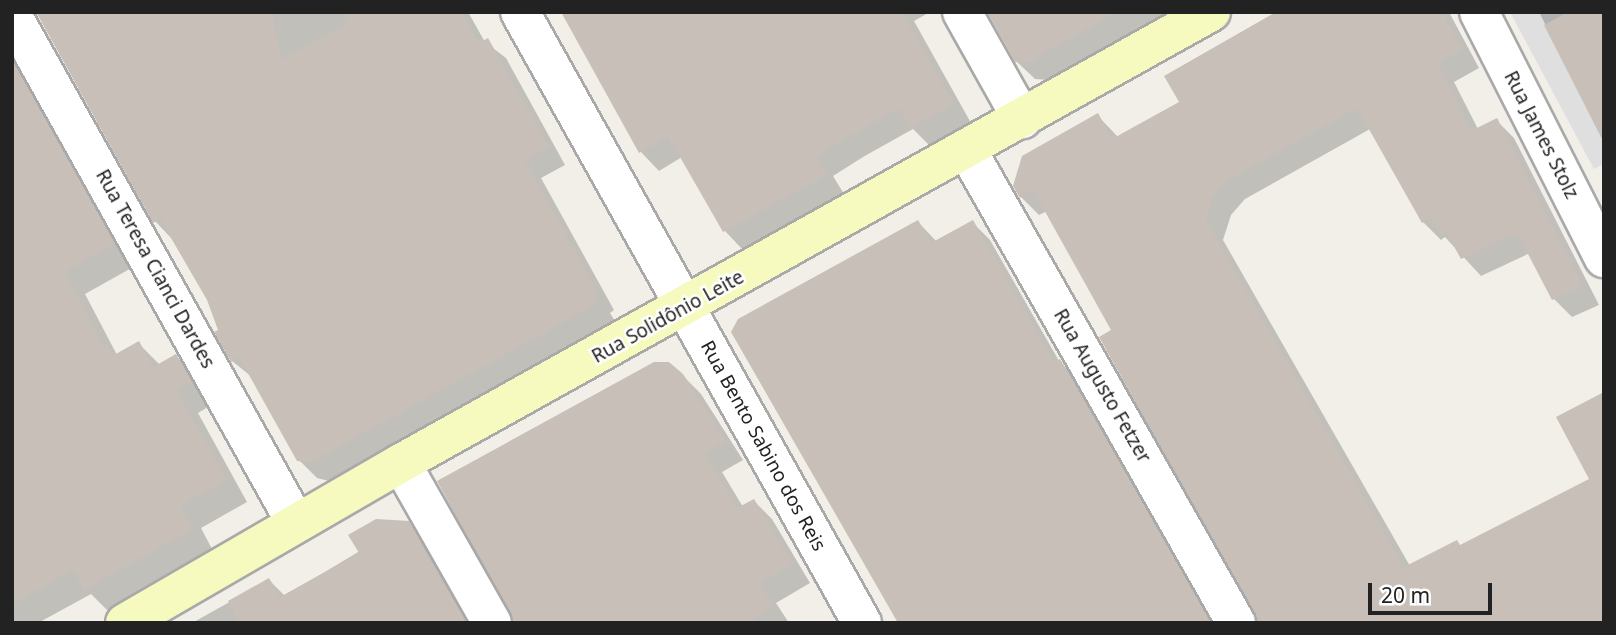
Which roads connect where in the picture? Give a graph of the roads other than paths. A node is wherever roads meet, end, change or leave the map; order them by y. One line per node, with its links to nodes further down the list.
1 (520, 12): 9 (street, Rua Bento Sabino dos Reis)
2 (962, 12): 6 (street)
3 (1211, 12): 6 (main road, Rua Solidônio Leite)
4 (1479, 12): 8 (street, Rua James Stolz)
5 (12, 15): 11 (street, Rua Teresa Cianci Dardes)
6 (1022, 119): 7 (main road, Rua Solidônio Leite)
7 (967, 150): 9 (main road, Rua Solidônio Leite); 15 (street, Rua Augusto Fetzer)
8 (1604, 258)
9 (686, 307): 10 (main road, Rua Solidônio Leite); 14 (street, Rua Bento Sabino dos Reis)
10 (401, 463): 11 (main road, Rua Solidônio Leite); 13 (street)
11 (296, 523): 12 (main road, Rua Solidônio Leite)
12 (125, 623)
13 (492, 623)
14 (862, 623)
15 (1236, 623)

